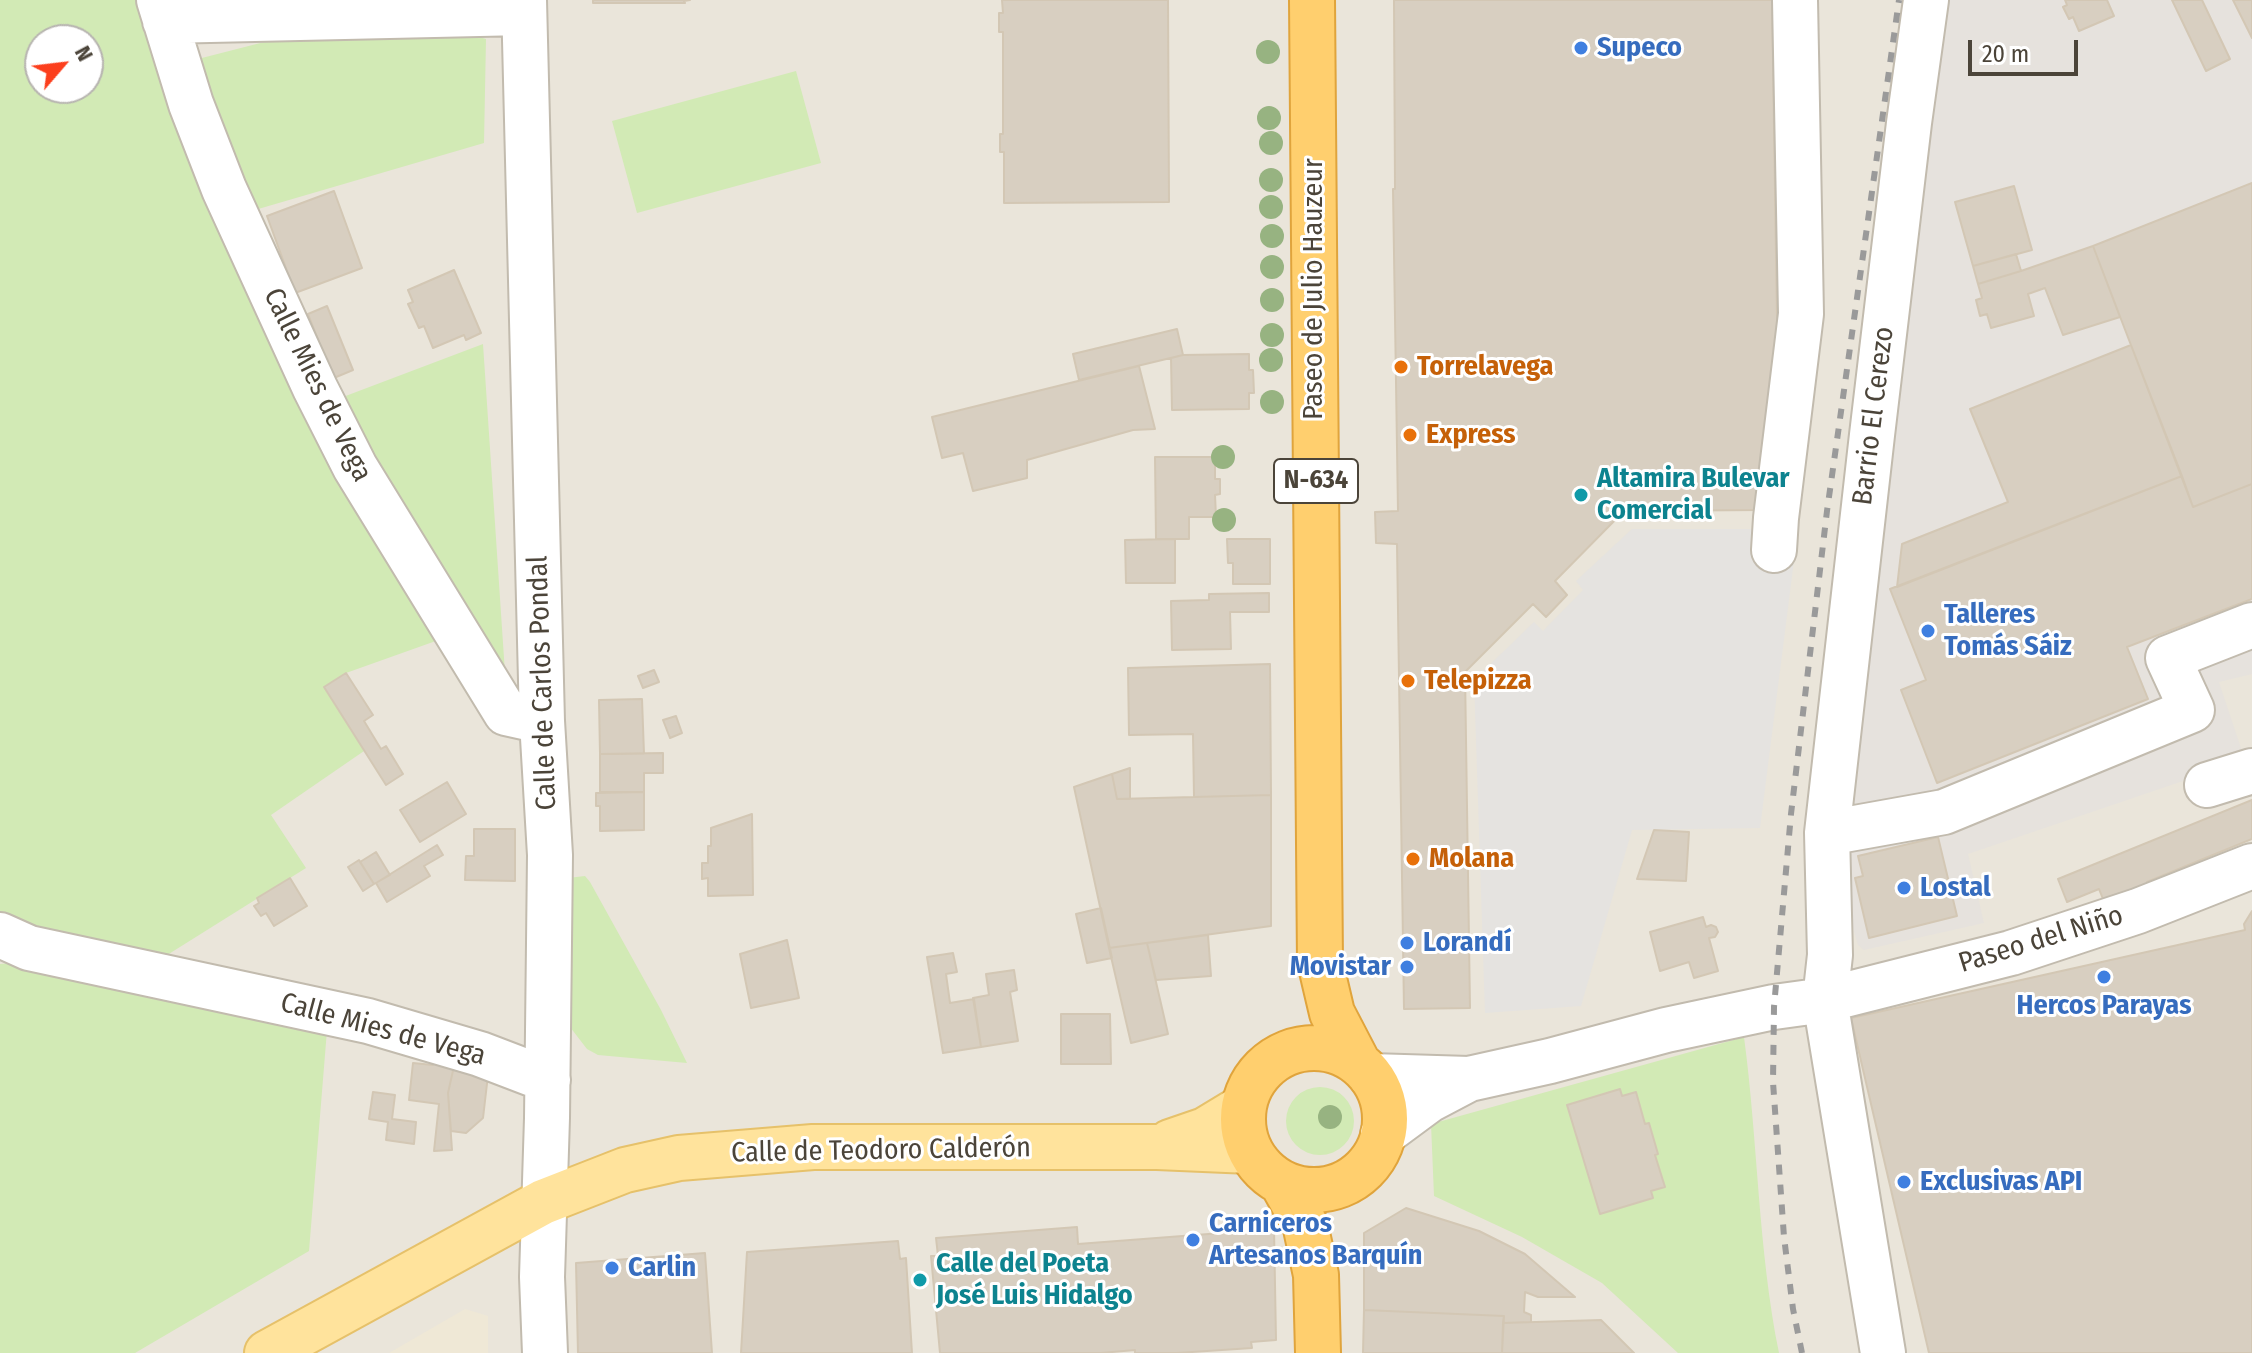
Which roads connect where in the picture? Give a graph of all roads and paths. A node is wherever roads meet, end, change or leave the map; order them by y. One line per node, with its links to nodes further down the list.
1 (1312, 0): 14 (highway, Paseo de Julio Hauzeur / N-634)
2 (1795, 0): 6 (street)
3 (1926, 0): 11 (street, Barrio El Cerezo)
4 (524, 7): 5 (street, Calle de Carlos Pondal); 8 (street, Calle de Carlos Pondal)
5 (162, 10): 8 (street, Calle Mies de Vega)
6 (1774, 550)
7 (2252, 625): 11 (street)
8 (542, 721): 19 (street, Calle de Carlos Pondal)
9 (2252, 771): 10 (street)
10 (2207, 785)
11 (1827, 833): 15 (street, Barrio El Cerezo)
12 (2252, 866): 15 (street, Paseo del Niño)
13 (10, 946): 19 (street, Calle Mies de Vega)
14 (1320, 962): 16 (highway, Paseo de Julio Hauzeur / N-634); 17 (highway, Paseo de Julio Hauzeur / N-634)
15 (1825, 1000): 18 (street, Paseo del Niño); 31 (street)
16 (1298, 1049): 17 (highway); 20 (highway)
17 (1364, 1069): 18 (street, Paseo del Niño); 21 (highway, N-634)
18 (1469, 1079): 21 (street, Paseo del Niño)
19 (548, 1080): 26 (street, Calle de Carlos Pondal)
20 (1243, 1107): 22 (main road, Calle de Teodoro Calderón); 23 (highway)
21 (1383, 1134): 24 (highway)
22 (1157, 1147): 23 (main road, Calle de Teodoro Calderón); 26 (main road, Calle de Teodoro Calderón)
23 (1250, 1151): 25 (highway)
24 (1351, 1180): 25 (highway); 27 (highway)
25 (1282, 1183): 27 (highway)
26 (543, 1202): 28 (main road, Calle de Teodoro Calderón); 29 (street, Calle de Carlos Pondal)
27 (1316, 1275): 30 (highway)
28 (274, 1351)
29 (545, 1353)
30 (1318, 1353)
31 (1883, 1353)

